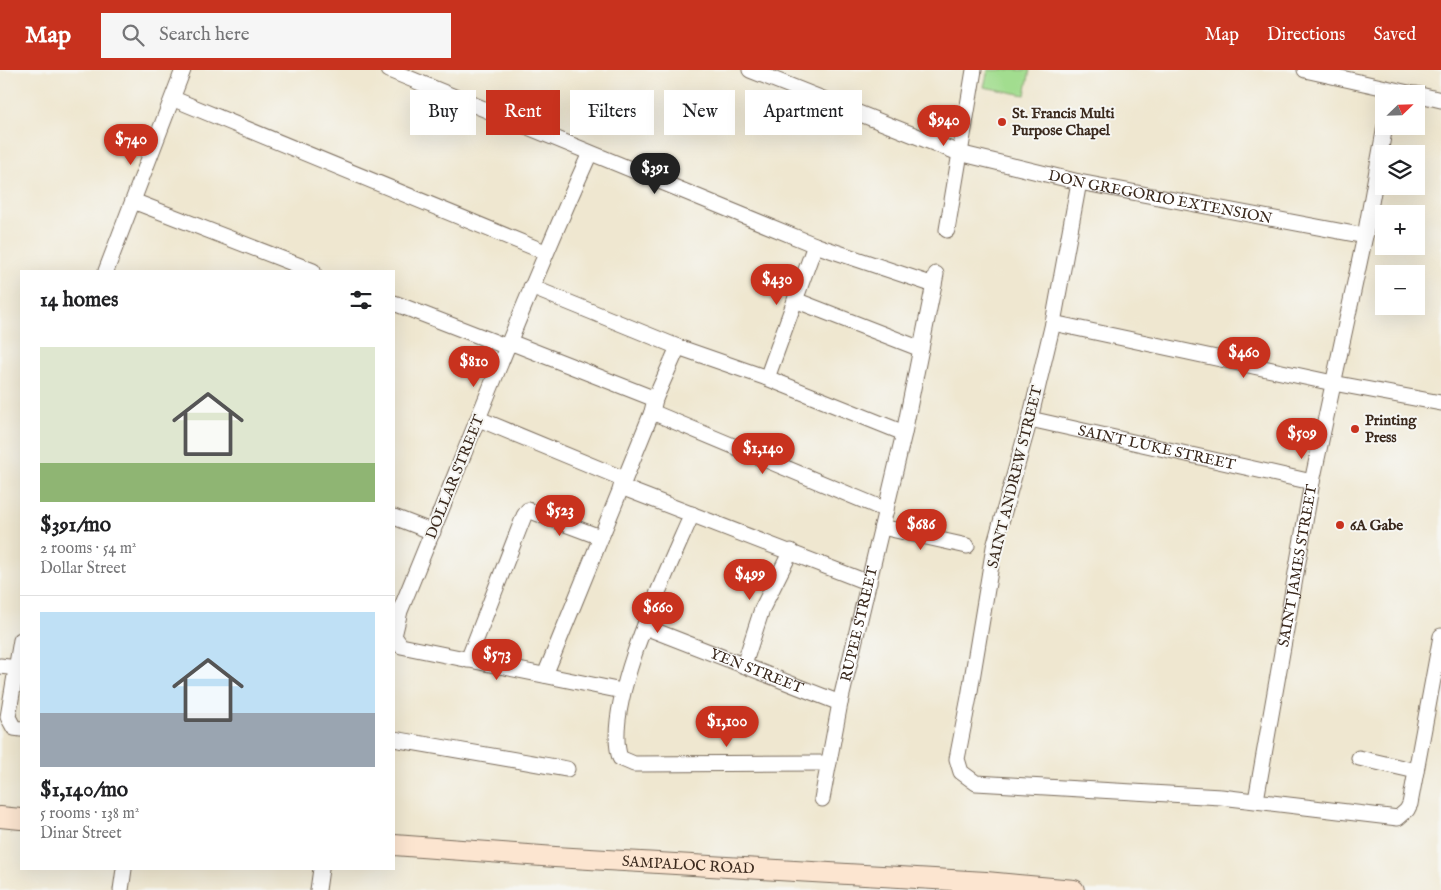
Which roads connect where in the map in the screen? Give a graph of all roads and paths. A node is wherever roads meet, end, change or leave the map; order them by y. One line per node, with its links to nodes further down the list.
1 (183, 70): 8 (street)
2 (389, 70): 11 (street)
3 (750, 70): 12 (street, DON GREGORIO EXTENSION)
4 (974, 70): 12 (street)
5 (1305, 70): 6 (street)
6 (1375, 87)
7 (1425, 96): 9 (street)
8 (174, 99): 14 (street); 18 (street)
9 (1441, 100)
10 (1383, 135): 16 (street, SAINT JAMES STREET)
11 (590, 153): 17 (street); 18 (street, DOLLAR STREET)
12 (958, 153): 13 (street, DON GREGORIO EXTENSION); 15 (street)
13 (1079, 182): 16 (street, DON GREGORIO EXTENSION); 24 (street, SAINT ANDREW STREET)
14 (133, 201): 19 (street); 20 (street)
15 (947, 230)
16 (1364, 236): 29 (street, SAINT JAMES STREET)
17 (815, 244): 22 (street); 27 (street, RUPEE STREET)
18 (546, 252): 21 (street, DOLLAR STREET)
19 (106, 270)
20 (310, 270)
21 (531, 287): 25 (street, DOLLAR STREET); 26 (street)
22 (795, 300): 27 (street); 28 (street)
23 (395, 303): 25 (street)
24 (1053, 323): 29 (street); 33 (street, SAINT ANDREW STREET)
25 (505, 346): 31 (street); 32 (street, DOLLAR STREET)
26 (678, 348): 28 (street); 31 (street)
27 (921, 349): 34 (street, RUPEE STREET)
28 (767, 378): 34 (street)
29 (1333, 383): 30 (street); 35 (street, SAINT JAMES STREET)
30 (1441, 403)
31 (654, 406): 36 (street); 37 (street)
32 (479, 419): 36 (street); 41 (street, DOLLAR STREET)
33 (1030, 419): 35 (street, SAINT LUKE STREET); 66 (street, SAINT ANDREW STREET)
34 (904, 433): 37 (street, RUPEE STREET)
35 (1312, 482): 66 (street, SAINT JAMES STREET)
36 (622, 483): 38 (street); 42 (street)
37 (886, 510): 40 (street, RUPEE STREET)
38 (692, 514): 44 (street); 47 (street)
39 (395, 517): 41 (street)
40 (882, 527): 43 (street); 45 (street, RUPEE STREET)
41 (433, 532): 46 (street, DOLLAR STREET)
42 (600, 537): 52 (street); 56 (street)
43 (968, 546)
44 (791, 551): 45 (street); 53 (street)
45 (869, 583): 58 (street, RUPEE STREET)
46 (397, 610): 48 (street, DOLLAR STREET)
47 (645, 626): 53 (street, YEN STREET); 57 (street)
48 (395, 627)
49 (1441, 636): 64 (street)
50 (395, 637): 52 (street)
51 (20, 647): 55 (street)
52 (468, 660): 56 (street)
53 (744, 665): 58 (street, YEN STREET)
54 (0, 666): 55 (street)
55 (17, 668): 59 (street)
56 (545, 675): 57 (street)
57 (622, 690): 62 (street)
58 (840, 703): 62 (street, RUPEE STREET)
59 (20, 729)
60 (395, 739): 63 (street)
61 (1359, 758): 64 (street)
62 (829, 762): 65 (street, RUPEE STREET)
63 (566, 769)
64 (1416, 771): 66 (street)
65 (822, 800)
66 (1256, 800)
67 (0, 818): 68 (street)
68 (20, 819)
69 (395, 845): 74 (street, SAMPALOC ROAD)
70 (124, 870): 72 (street)
71 (320, 870): 73 (street)
72 (121, 890)
73 (318, 890)
74 (1072, 890)

